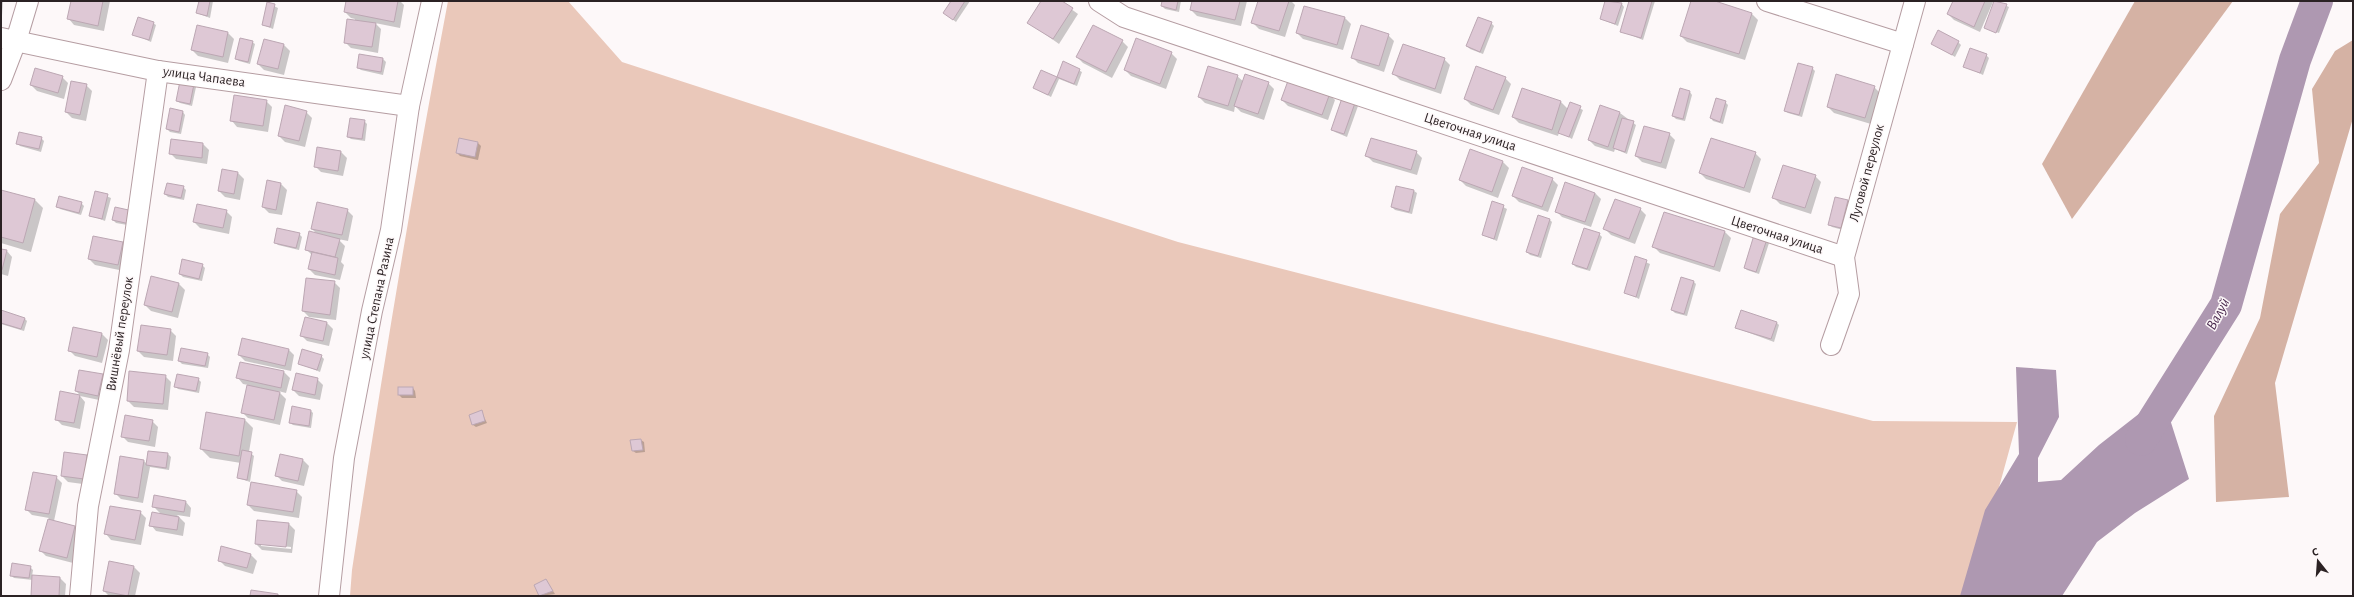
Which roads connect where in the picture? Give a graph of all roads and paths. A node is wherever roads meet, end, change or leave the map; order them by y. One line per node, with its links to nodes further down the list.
1 (28, 1): 6 (street)
2 (432, 1): 10 (street, улица Степана Разина)
3 (1099, 1): 11 (street, Цветочная улица)
4 (1767, 1): 7 (street)
5 (1915, 1): 7 (street, Луговой переулок)
6 (9, 40): 8 (street, улица Чапаева); 9 (street)
7 (1902, 44): 11 (street, Луговой переулок)
8 (158, 71): 10 (street, улица Чапаева); 13 (street, Вишнёвый переулок)
9 (1, 80)
10 (409, 106): 14 (street, улица Степана Разина)
11 (1844, 257): 12 (street, Луговой переулок)
12 (1831, 345)
13 (80, 596)
14 (329, 596)

